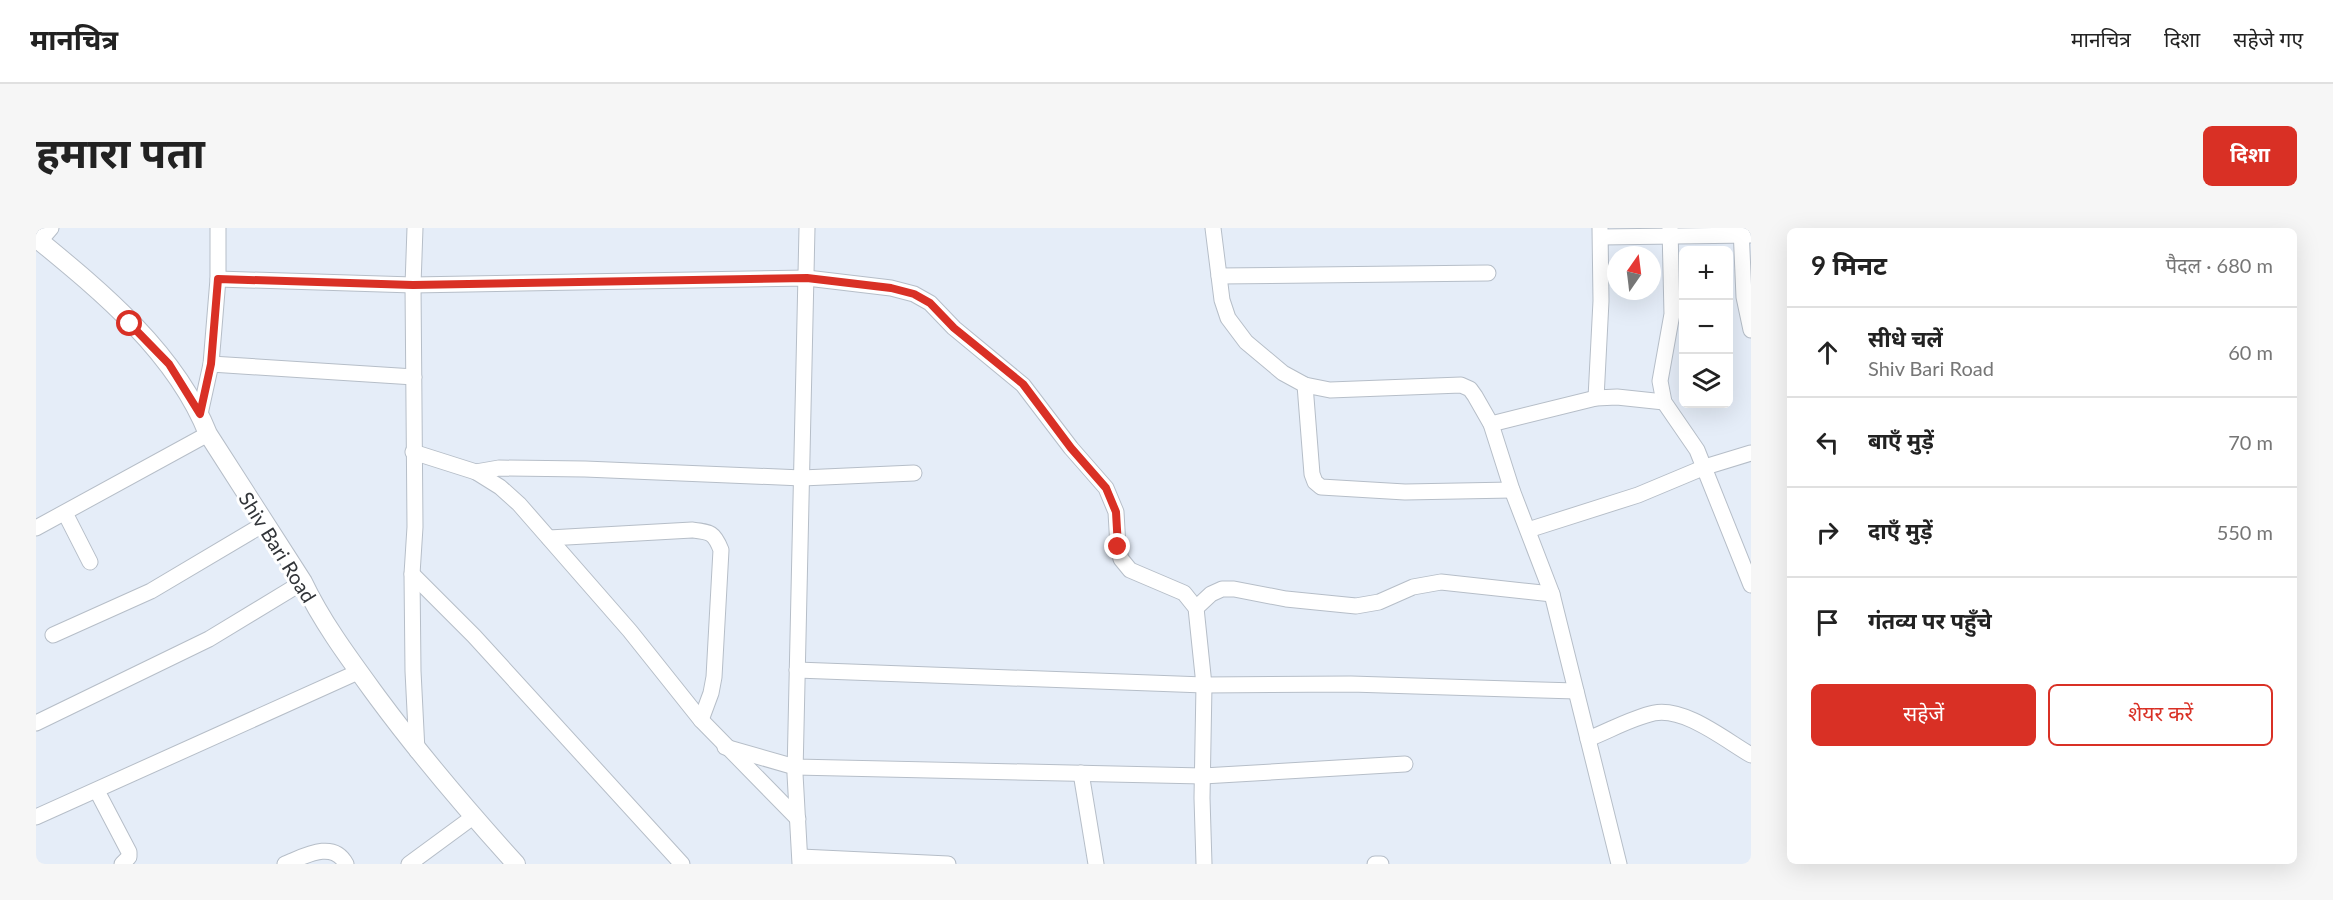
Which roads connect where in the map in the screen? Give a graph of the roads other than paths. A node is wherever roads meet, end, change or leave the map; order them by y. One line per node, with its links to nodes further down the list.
1 (218, 228): 12 (street)
2 (415, 228): 13 (street)
3 (807, 228): 11 (street)
4 (1213, 228): 10 (street)
5 (1600, 233): 6 (street); 18 (street)
6 (1670, 233): 7 (street); 19 (street)
7 (1744, 233): 14 (street)
8 (42, 236): 20 (street, Shiv Bari Road)
9 (1488, 273): 10 (street)
10 (1219, 276): 17 (street)
11 (807, 278): 13 (street); 28 (street); 40 (street)
12 (218, 279): 13 (street); 15 (street)
13 (413, 285): 16 (street)
14 (1751, 330)
15 (211, 364): 16 (street); 20 (street)
16 (414, 376): 23 (street)
17 (1305, 385): 21 (street); 29 (street)
18 (1596, 398): 19 (street); 21 (street)
19 (1664, 402): 25 (street)
20 (200, 414): 22 (street, Shiv Bari Road)
21 (1491, 424): 29 (street)
22 (208, 434): 30 (street); 31 (street, Shiv Bari Road)
23 (413, 452): 26 (street); 36 (street)
24 (1751, 453): 25 (street)
25 (1705, 467): 33 (street); 38 (street)
26 (476, 472): 28 (street); 34 (street)
27 (914, 473): 28 (street)
28 (802, 478): 42 (street)
29 (1512, 490): 33 (street)
30 (65, 513): 32 (street); 35 (street)
31 (264, 524): 37 (street, Shiv Bari Road); 41 (street)
32 (36, 528)
33 (1528, 530): 39 (street)
34 (549, 538): 46 (street); 46 (street)
35 (90, 562)
36 (412, 574): 50 (street); 66 (street)
37 (303, 582): 43 (street, Shiv Bari Road); 47 (street)
38 (1751, 585)
39 (1552, 594): 40 (street); 45 (street)
40 (1196, 608): 44 (street)
41 (53, 635)
42 (797, 670): 44 (street); 53 (street)
43 (358, 672): 50 (street, Shiv Bari Road); 56 (street)
44 (1204, 685): 45 (street); 55 (street)
45 (1576, 692): 48 (street)
46 (701, 720): 49 (street)
47 (36, 723)
48 (1588, 739): 51 (street); 72 (street)
49 (725, 747): 53 (street); 59 (street)
50 (417, 751): 58 (street, Shiv Bari Road)
51 (1751, 755)
52 (1405, 764): 55 (street)
53 (795, 767): 54 (street); 59 (street)
54 (1081, 774): 55 (street); 68 (street)
55 (1203, 776): 69 (street)
56 (97, 791): 57 (street); 62 (street)
57 (36, 817)
58 (473, 817): 60 (street); 65 (street, Shiv Bari Road)
59 (798, 819): 61 (street)
60 (419, 861)
61 (800, 861): 67 (street)
62 (128, 862)
63 (285, 864): 64 (street)
64 (346, 864)
65 (516, 864)
66 (682, 864)
67 (948, 864)
68 (1096, 864)
69 (1204, 864)
70 (1375, 864): 71 (street)
71 (1381, 864)
72 (1619, 864)

